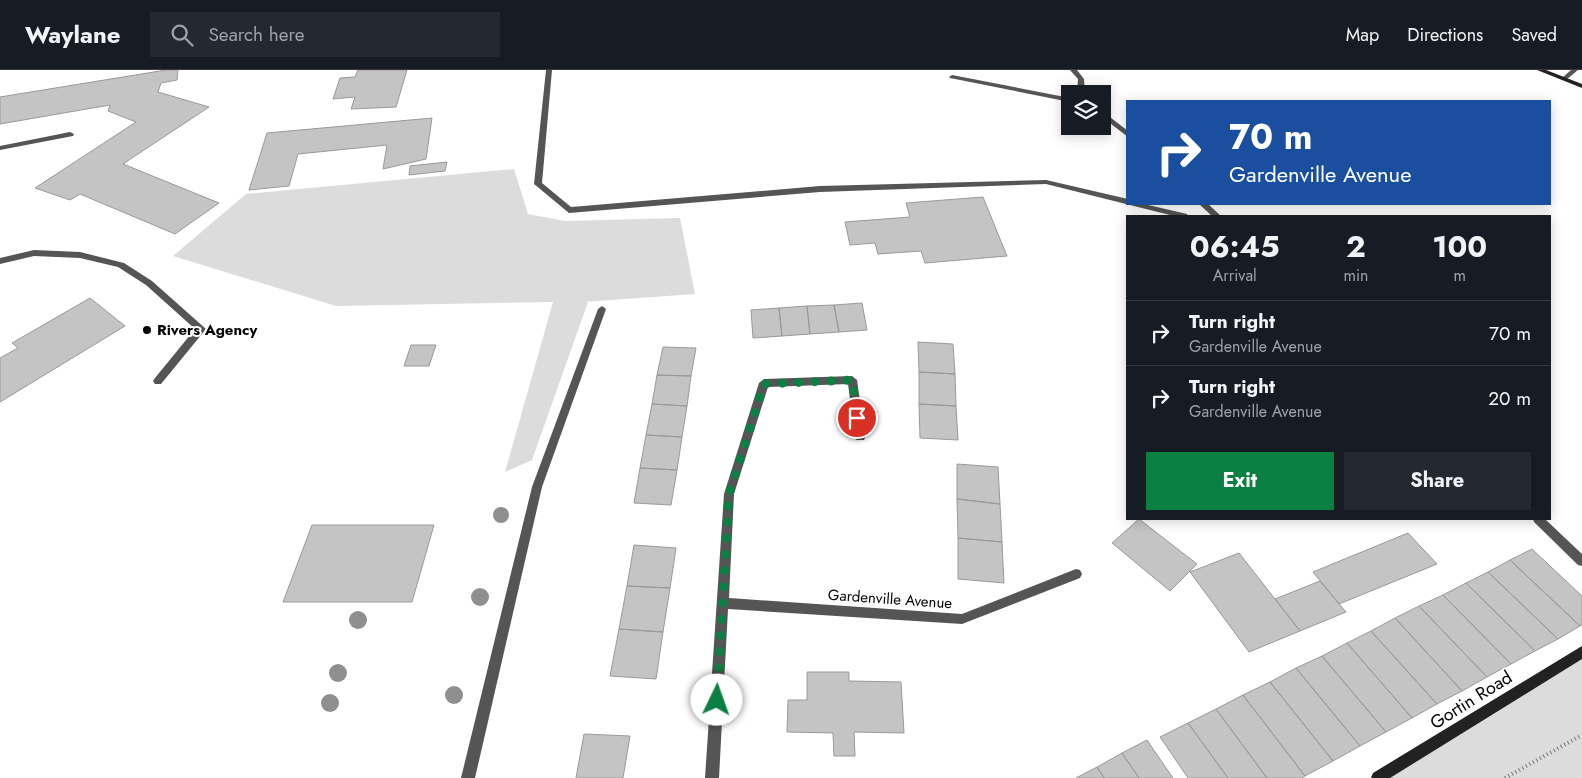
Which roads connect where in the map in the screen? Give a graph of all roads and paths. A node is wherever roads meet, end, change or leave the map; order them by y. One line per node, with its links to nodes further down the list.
1 (549, 70): 14 (street)
2 (1073, 70): 7 (street)
3 (1540, 70): 6 (main road)
4 (1575, 70): 6 (street)
5 (952, 77): 9 (street)
6 (1564, 79): 8 (main road)
7 (1081, 85)
8 (1582, 86)
9 (1061, 98)
10 (1111, 121): 11 (street)
11 (1126, 133)
12 (70, 134): 13 (street)
13 (0, 148)
14 (1126, 202)
15 (1138, 205): 17 (street)
16 (1204, 205): 18 (street)
17 (1180, 215)
18 (1216, 215)
19 (0, 261): 21 (street)
20 (602, 309): 29 (street)
21 (158, 381)
22 (860, 437): 26 (street)
23 (1539, 520): 24 (street)
24 (1582, 561)
25 (1076, 574): 26 (street, Gardenville Avenue)
26 (722, 603): 30 (street)
27 (1582, 652): 31 (main road, Gortin Road)
28 (1582, 735): 32 (path)
29 (468, 778)
30 (712, 778)
31 (1378, 778)
32 (1505, 778)

